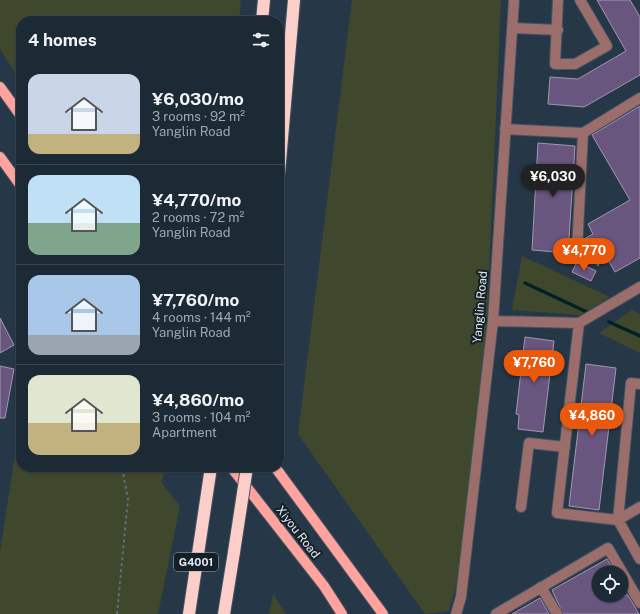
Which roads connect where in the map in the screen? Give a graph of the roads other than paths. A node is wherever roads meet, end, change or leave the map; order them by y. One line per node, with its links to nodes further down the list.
1 (264, 0): 6 (highway)
2 (294, 0): 12 (highway)
3 (514, 0): 7 (street, Yanglin Road)
4 (558, 0): 8 (street)
5 (580, 0): 8 (street)
6 (262, 16)
7 (513, 28): 8 (street); 13 (street, Yanglin Road)
8 (558, 30)
9 (0, 87): 11 (main road)
10 (640, 98): 14 (street)
11 (16, 109)
12 (284, 115)
13 (505, 129): 14 (street); 19 (street, Yanglin Road)
14 (583, 132): 17 (street)
15 (0, 157): 16 (main road)
16 (16, 179)
17 (577, 250)
18 (640, 287): 20 (street)
19 (492, 321): 20 (street); 37 (street, Yanglin Road)
20 (579, 323): 22 (street)
21 (640, 384): 29 (street)
22 (565, 447): 27 (street); 29 (street)
23 (210, 472): 33 (highway, G4001)
24 (235, 472): 35 (main road, Xiyou Road)
25 (246, 472): 34 (highway, G4001, bridge)
26 (279, 472): 36 (main road, Xiyou Road)
27 (521, 507)
28 (640, 507): 29 (street)
29 (618, 520): 30 (street)
30 (640, 559)
31 (541, 587): 32 (street); 38 (street); 39 (street)
32 (640, 603)
33 (189, 614)
34 (224, 614)
35 (342, 614)
36 (383, 614)
37 (456, 614)
38 (496, 614)
39 (557, 614)

